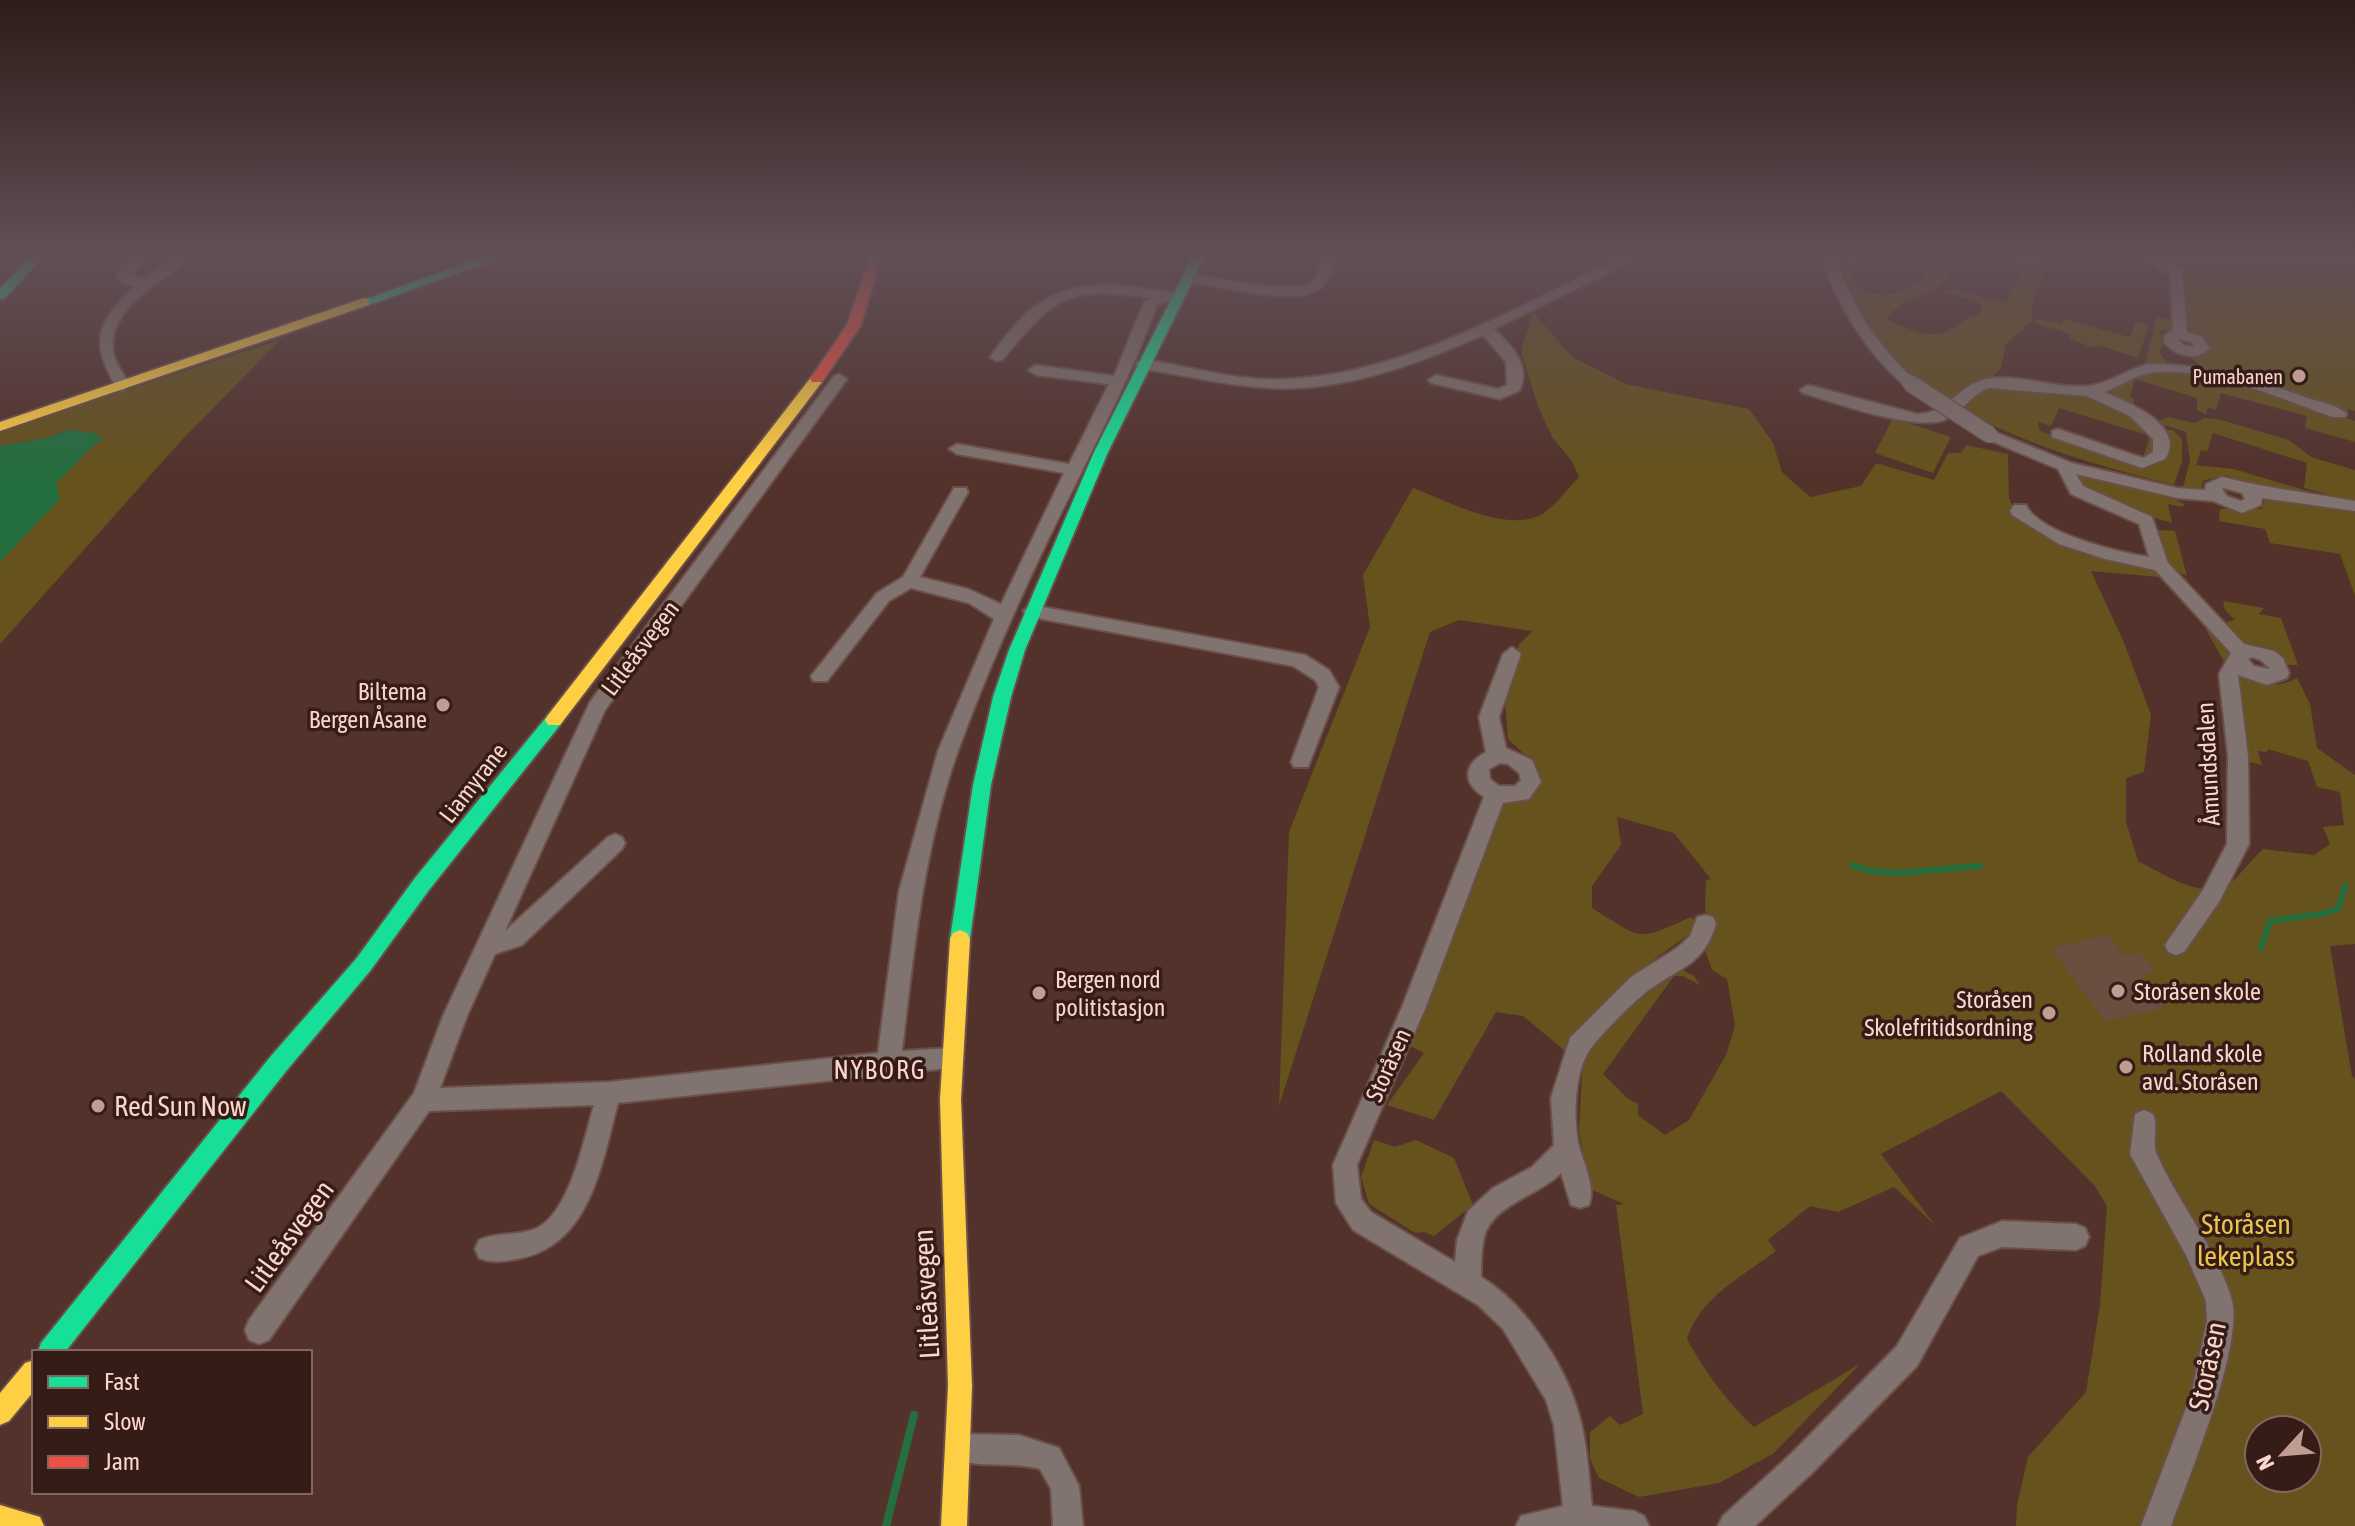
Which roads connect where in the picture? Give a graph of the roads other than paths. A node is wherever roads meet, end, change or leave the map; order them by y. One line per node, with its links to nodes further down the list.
1 (113, 327): 17 (street)
2 (293, 327): 17 (main road)
3 (853, 327): 52 (main road, Liamyrane)
4 (1022, 327): 10 (street)
5 (1143, 327): 16 (street, Litleåsvegen)
6 (1161, 327): 11 (main road, Litleåsvegen)
7 (1483, 327): 11 (street); 15 (street)
8 (1857, 327): 24 (street, Åmundsdalen, bridge)
9 (2179, 327): 12 (street)
10 (997, 357)
11 (1143, 364): 31 (main road, Litleåsvegen)
12 (2195, 368): 19 (street); 20 (street)
13 (1036, 370): 16 (street)
14 (839, 379): 41 (street, Litleåsvegen)
15 (1436, 380)
16 (1118, 381): 25 (street, Litleåsvegen)
17 (122, 386): 21 (main road)
18 (1808, 390): 19 (street)
19 (2090, 391): 22 (street)
20 (2339, 414)
21 (0, 427)
22 (2058, 434)
23 (957, 449): 25 (street)
24 (2067, 467): 27 (street, Åmundsdalen); 29 (street, Åmundsdalen)
25 (1074, 470): 32 (street, Litleåsvegen)
26 (960, 492): 30 (street)
27 (2355, 506)
28 (2020, 509): 29 (street)
29 (2160, 565): 40 (street, Åmundsdalen)
30 (909, 581): 32 (street); 34 (street)
31 (1032, 611): 36 (street); 42 (main road, Litleåsvegen)
32 (1004, 619): 43 (street, Litleåsvegen)
33 (1512, 654): 35 (street)
34 (820, 676)
35 (1497, 755): 37 (street); 37 (street)
36 (1301, 762)
37 (1496, 794): 51 (street, Storåsen)
38 (615, 843): 41 (street)
39 (1705, 924): 47 (street)
40 (2176, 945)
41 (490, 946): 45 (street, Litleåsvegen)
42 (951, 1059): 43 (street); 60 (main road, Litleåsvegen)
43 (889, 1063): 44 (street)
44 (609, 1093): 45 (street); 50 (street)
45 (423, 1100): 53 (street, Litleåsvegen)
46 (2144, 1122): 69 (street, Storåsen)
47 (1567, 1149): 48 (street); 51 (street)
48 (1580, 1196)
49 (2076, 1237): 68 (street)
50 (488, 1249)
51 (1467, 1283): 62 (street, Storåsen)
52 (76, 1319): 54 (main road, Liamyrane); 55 (main road, Liamyrane)
53 (259, 1330)
54 (41, 1350)
55 (52, 1350)
56 (32, 1358): 58 (main road)
57 (32, 1374): 59 (main road)
58 (0, 1386)
59 (0, 1412)
60 (961, 1448): 64 (main road, Litleåsvegen); 65 (street)
61 (0, 1518): 63 (main road)
62 (1579, 1518): 66 (street); 67 (street)
63 (31, 1526)
64 (954, 1526)
65 (1068, 1526)
66 (1531, 1526)
67 (1634, 1526)
68 (1733, 1526)
69 (2156, 1526)

